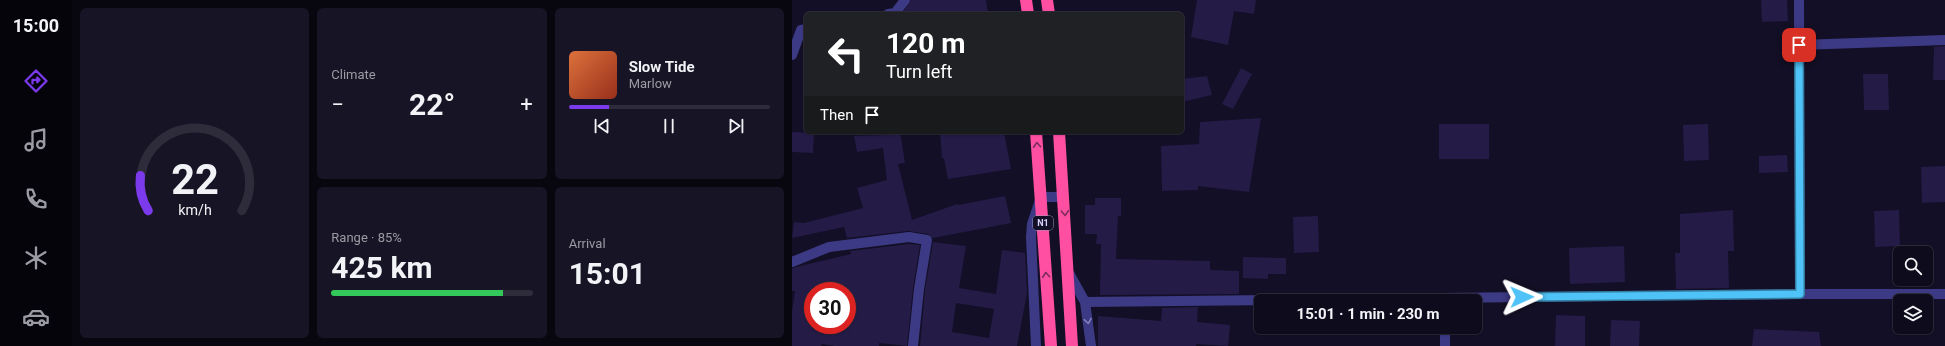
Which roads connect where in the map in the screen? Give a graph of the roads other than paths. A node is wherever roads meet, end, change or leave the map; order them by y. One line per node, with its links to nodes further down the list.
1 (905, 0): 5 (street)
2 (1026, 0): 6 (highway)
3 (1047, 0): 7 (highway)
4 (1799, 0): 10 (street)
5 (896, 12)
6 (1028, 12)
7 (1049, 12)
8 (804, 30): 11 (street)
9 (1945, 40): 10 (street)
10 (1799, 45): 18 (street)
11 (792, 55)
12 (1036, 134): 14 (highway, N1, one-way to 12)
13 (1059, 134): 15 (highway, N1)
14 (1041, 196): 15 (street); 25 (street); 26 (highway, N1, one-way to 14)
15 (1064, 197): 17 (highway, N1, one-way to 17)
16 (792, 262): 24 (street)
17 (1068, 273): 22 (street); 27 (highway, N1)
18 (1800, 294): 19 (street); 20 (street)
19 (1945, 294)
20 (1482, 298)
21 (1254, 301): 22 (street)
22 (1085, 302): 28 (street, one-way to 28)
23 (1445, 334): 29 (street)
24 (913, 346)
25 (1036, 346)
26 (1051, 346)
27 (1072, 346)
28 (1091, 346)
29 (1445, 346)

